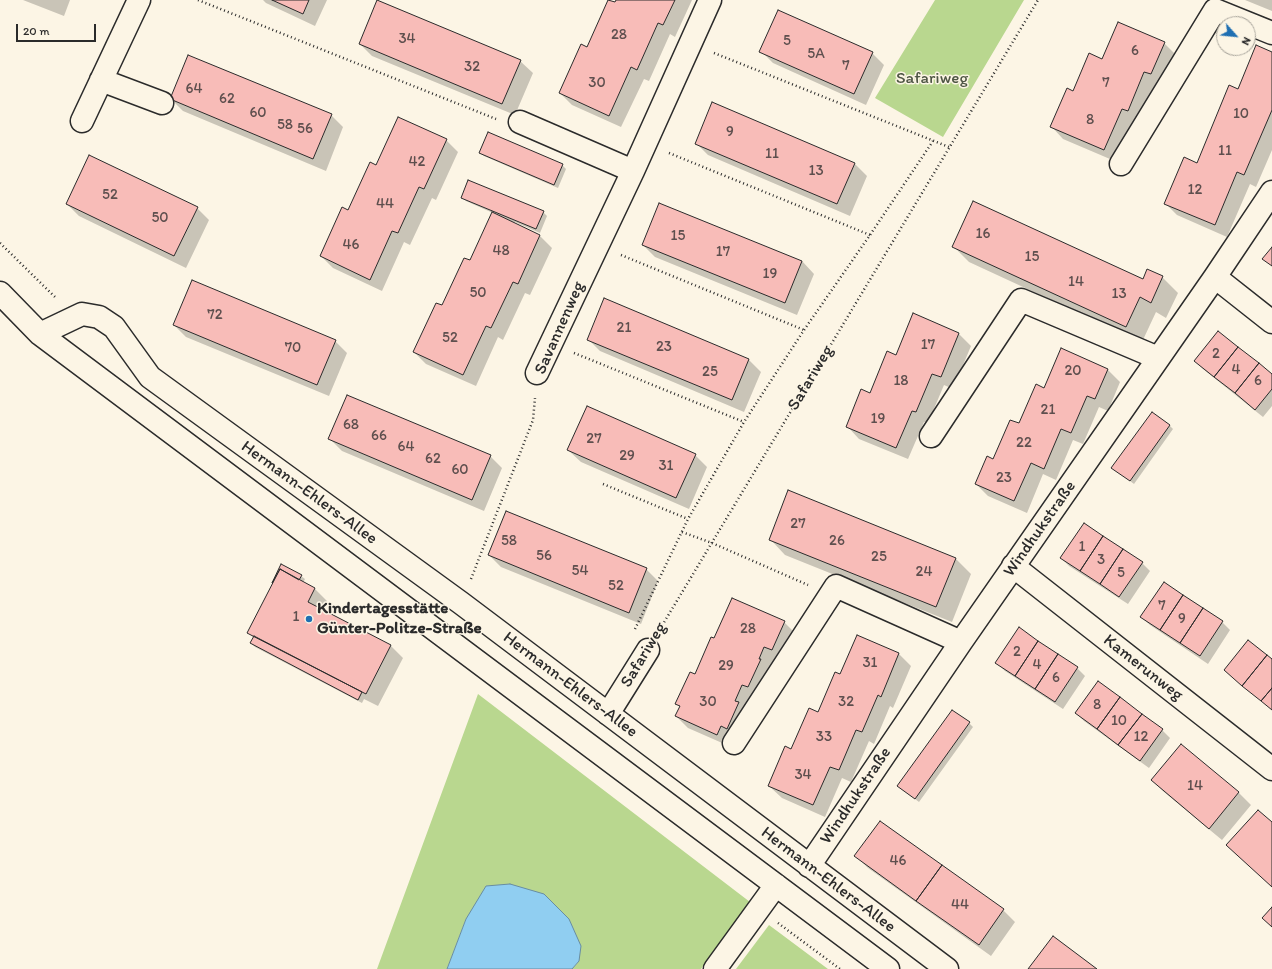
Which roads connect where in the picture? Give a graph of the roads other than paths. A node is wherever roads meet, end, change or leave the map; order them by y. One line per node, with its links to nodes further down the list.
1 (140, 0): 4 (street)
2 (710, 0): 9 (street, Savannenweg)
3 (1272, 33): 8 (street)
4 (101, 80): 5 (street); 6 (street)
5 (162, 103)
6 (82, 121)
7 (520, 122): 9 (street)
8 (1122, 164)
9 (633, 171): 16 (street, Savannenweg)
10 (1272, 192): 11 (street, Windhukstraße)
11 (1215, 277): 13 (street); 15 (street, Windhukstraße)
12 (0, 293): 14 (street, Hermann-Ehlers-Allee)
13 (1272, 322)
14 (40, 334): 21 (street, Hermann-Ehlers-Allee); 25 (street, Hermann-Ehlers-Allee)
15 (1158, 358): 17 (street); 18 (street, Windhukstraße)
16 (537, 373)
17 (931, 436)
18 (1013, 566): 19 (street, Windhukstraße); 23 (street, Kamerunweg)
19 (961, 642): 22 (street); 24 (street, Windhukstraße)
20 (648, 650): 21 (street, Safariweg)
21 (608, 714): 24 (street, Hermann-Ehlers-Allee)
22 (734, 743)
23 (1272, 769)
24 (809, 866): 28 (street, Hermann-Ehlers-Allee)
25 (776, 885): 26 (street); 27 (street, Hermann-Ehlers-Allee)
26 (714, 969)
27 (888, 969)
28 (947, 969)

